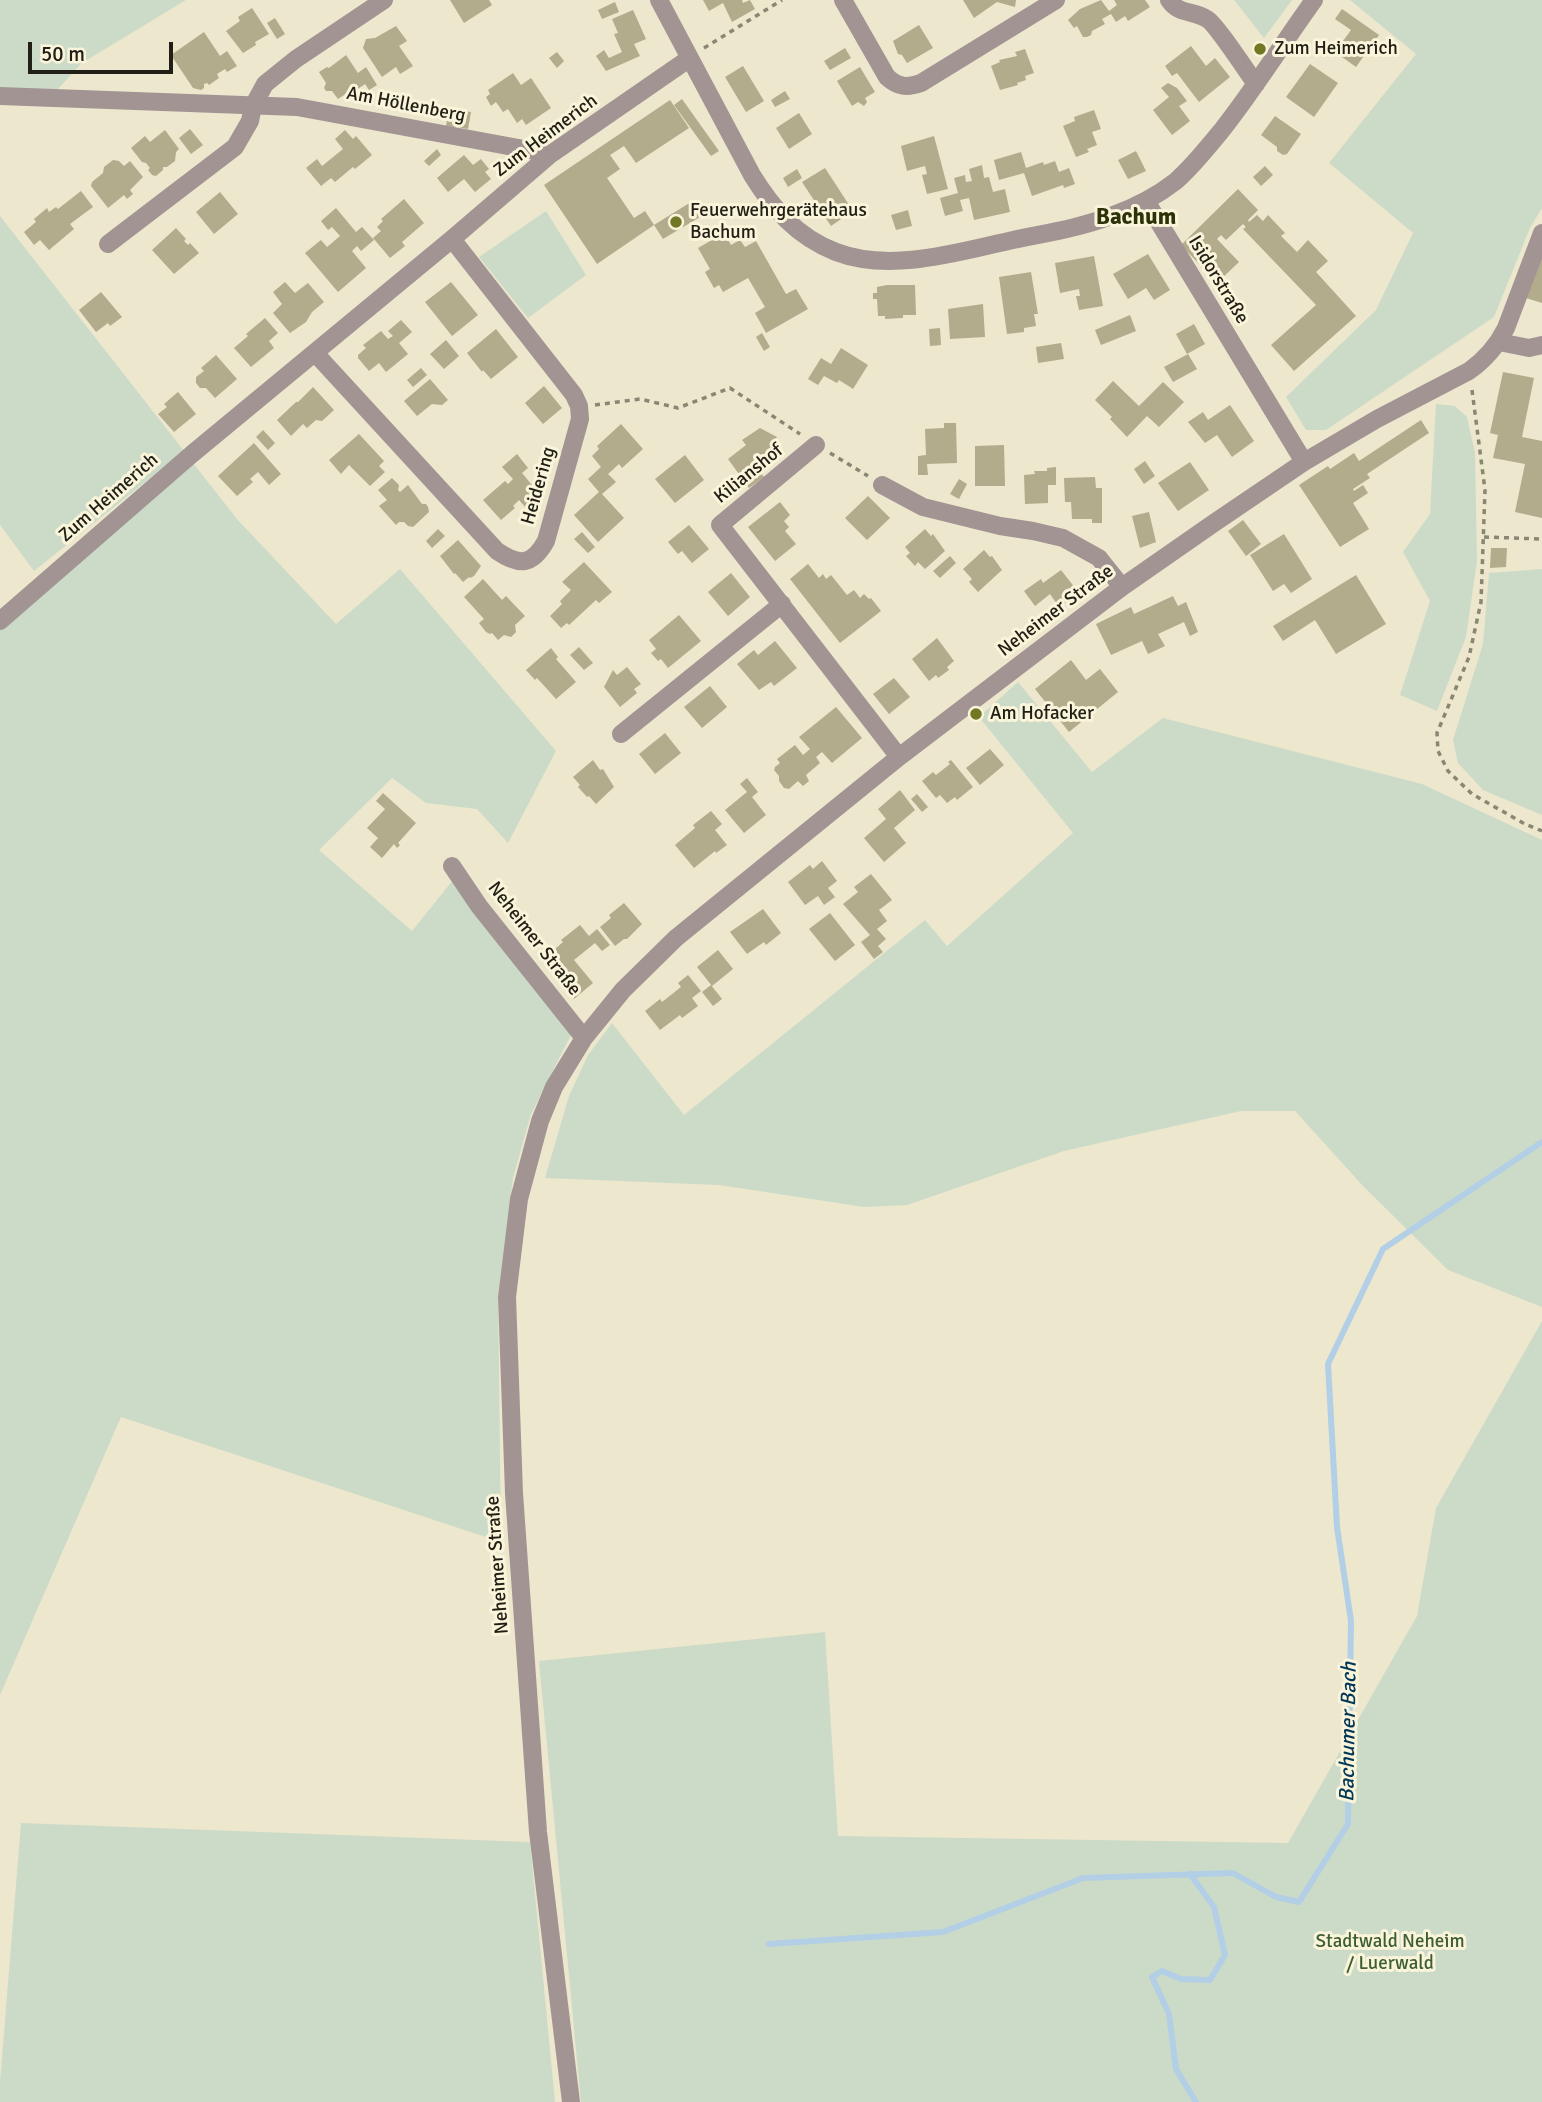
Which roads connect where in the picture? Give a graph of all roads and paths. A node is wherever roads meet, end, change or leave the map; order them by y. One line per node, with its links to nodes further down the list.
1 (384, 0): 11 (street)
2 (659, 0): 8 (street)
3 (782, 0): 8 (path)
4 (843, 0): 5 (street)
5 (1056, 0)
6 (1168, 0): 9 (street)
7 (1314, 0): 9 (street)
8 (690, 58): 12 (street, Zum Heimerich); 13 (street)
9 (1256, 85): 13 (street)
10 (0, 96): 11 (street, Am Höllenberg)
11 (253, 106): 12 (street, Am Höllenberg); 16 (street)
12 (551, 154): 15 (street, Zum Heimerich)
13 (1146, 201): 23 (street, Isidorstraße)
14 (1542, 233): 17 (street, Neheimer Straße)
15 (452, 239): 19 (street, Zum Heimerich); 21 (street)
16 (108, 244)
17 (1499, 342): 18 (street); 20 (street, Neheimer Straße)
18 (1542, 345)
19 (315, 353): 21 (street, Heidering); 29 (street, Zum Heimerich)
20 (1469, 371): 23 (street, Neheimer Straße); 25 (path)
21 (579, 406): 22 (path)
22 (816, 445): 24 (path); 28 (street, Kilianshof)
23 (1304, 462): 27 (street, Neheimer Straße)
24 (882, 485): 27 (street)
25 (1484, 537): 26 (path); 32 (path)
26 (1542, 539)
27 (1122, 587): 31 (street, Neheimer Straße)
28 (782, 604): 30 (street); 31 (street, Kilianshof)
29 (0, 621)
30 (621, 734)
31 (899, 757): 34 (street, Neheimer Straße)
32 (1542, 831)
33 (452, 866): 34 (street, Neheimer Straße)
34 (584, 1038): 35 (street, Neheimer Straße)
35 (571, 2102)

